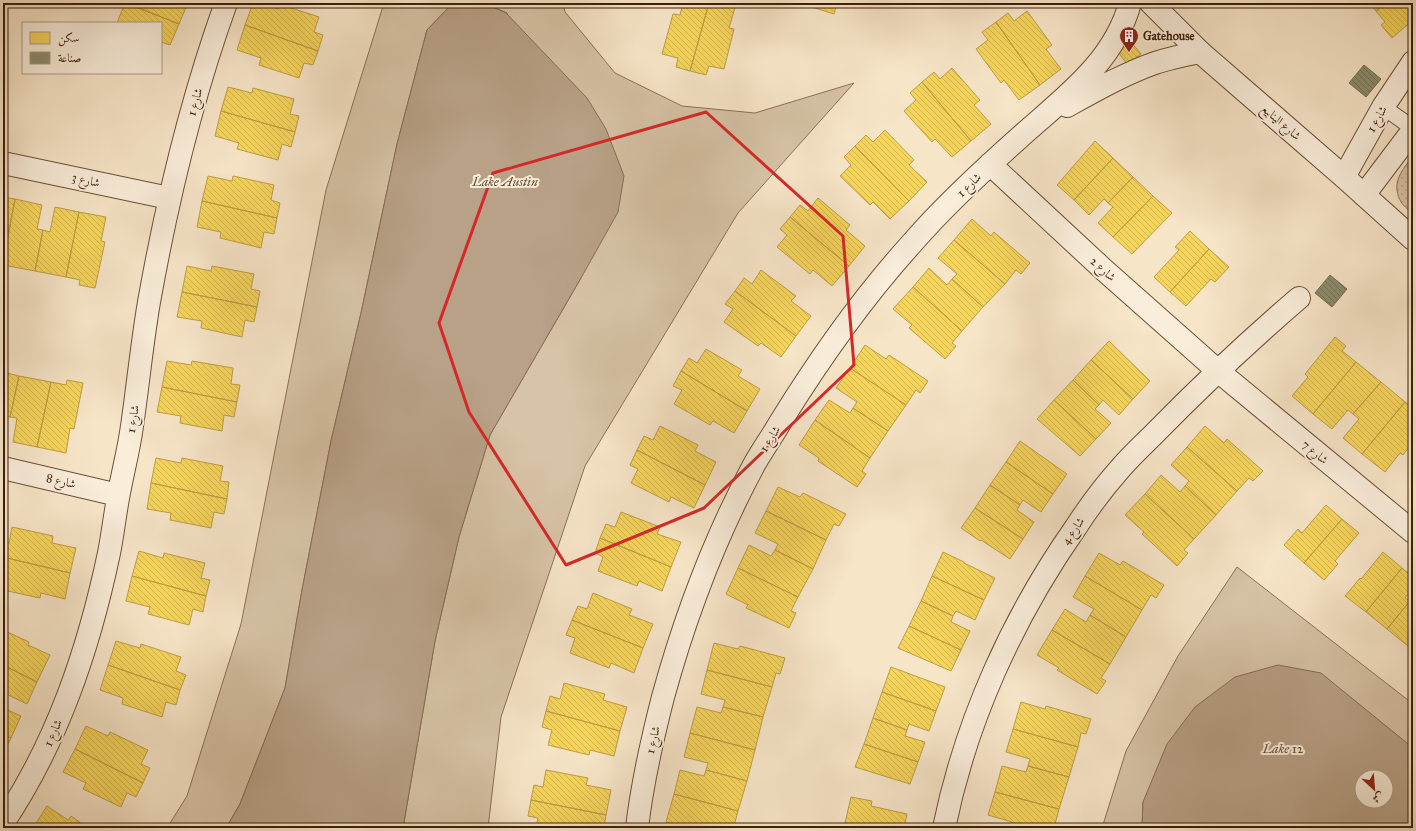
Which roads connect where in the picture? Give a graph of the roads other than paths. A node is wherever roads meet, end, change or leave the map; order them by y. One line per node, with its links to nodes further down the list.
1 (226, 3): 13 (street, شارع 1)
2 (1130, 3): 7 (street, شارع 1)
3 (1151, 3): 4 (street, شارع الينابيع)
4 (1200, 52): 7 (street, شارع 1); 11 (street, شارع الينابيع)
5 (1413, 62): 6 (street, شارع 1)
6 (1383, 107): 8 (lane); 11 (street, شارع 1)
7 (1034, 124): 10 (street, شارع 1)
8 (1413, 129): 12 (street)
9 (3, 163): 13 (street, شارع 3)
10 (990, 164): 16 (street, شارع 2); 21 (street, شارع 1)
11 (1344, 177): 12 (street, شارع الينابيع)
12 (1364, 195): 14 (street, شارع الينابيع)
13 (169, 198): 18 (street, شارع 1)
14 (1413, 239)
15 (1299, 298): 16 (street, شارع 4)
16 (1218, 371): 19 (street, شارع 7); 22 (street, شارع 4)
17 (3, 468): 18 (street, شارع 8)
18 (118, 495): 20 (street, شارع 1)
19 (1413, 532)
20 (3, 823)
21 (637, 828)
22 (944, 828)

